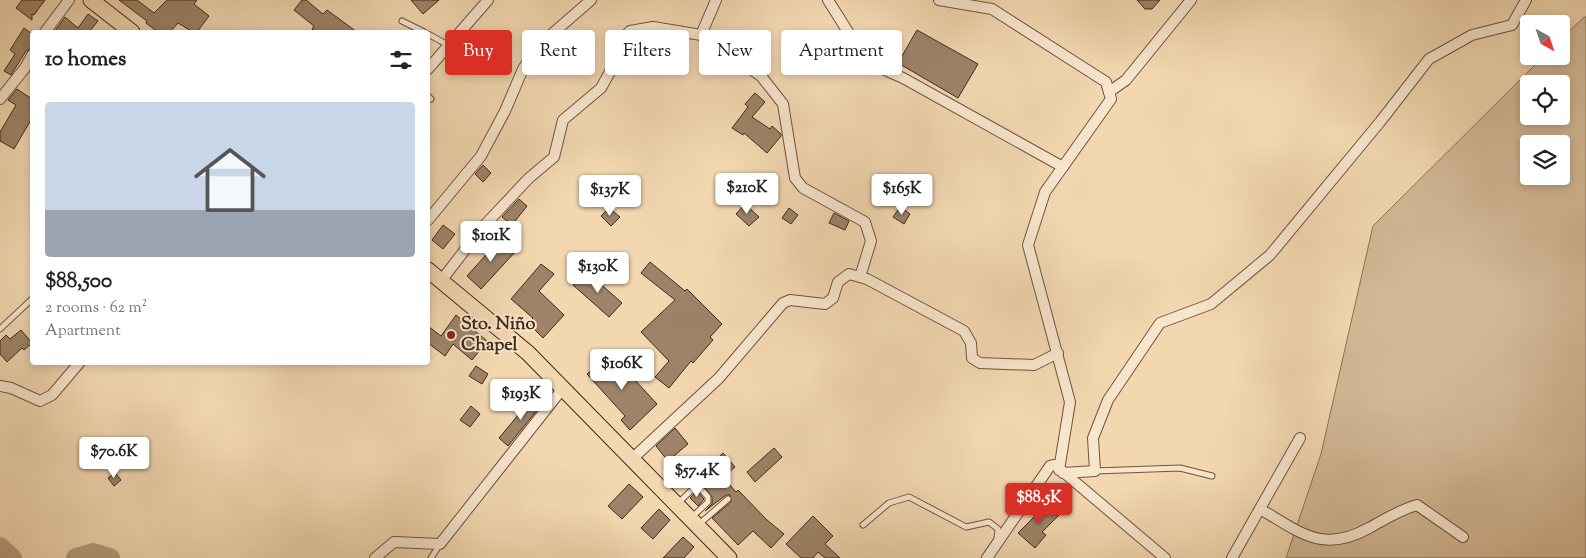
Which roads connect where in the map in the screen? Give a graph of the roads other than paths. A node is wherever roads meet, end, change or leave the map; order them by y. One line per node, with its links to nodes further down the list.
1 (69, 0): 11 (street)
2 (91, 0): 12 (main road)
3 (488, 0): 14 (street)
4 (591, 0): 26 (street)
5 (716, 0): 15 (street)
6 (828, 0): 25 (street)
7 (939, 0): 23 (street)
8 (1191, 0): 23 (street)
9 (1526, 0): 38 (street)
10 (402, 21): 13 (lane)
11 (46, 30)
12 (129, 30)
13 (420, 30)
14 (461, 30)
15 (703, 30)
16 (430, 35): 18 (lane)
17 (699, 35): 29 (street)
18 (445, 43)
19 (445, 49): 21 (street)
20 (30, 59): 24 (street)
21 (430, 67)
22 (760, 75): 28 (street)
23 (1109, 92): 25 (street)
24 (0, 99)
25 (1063, 167): 32 (street)
26 (430, 218)
27 (430, 272): 29 (main road)
28 (860, 277): 32 (street); 37 (street)
29 (441, 281): 35 (main road)
30 (30, 301): 31 (lane)
31 (0, 329)
32 (1058, 353): 39 (street)
33 (78, 365): 34 (street)
34 (0, 386)
35 (563, 388): 37 (main road); 47 (street)
36 (1300, 438): 43 (street)
37 (632, 459): 42 (main road)
38 (1095, 471): 39 (street); 40 (lane)
39 (1061, 472): 48 (street); 53 (street)
40 (1212, 476)
41 (728, 499): 44 (lane)
42 (677, 505): 44 (main road); 44 (lane)
43 (1260, 509): 46 (street); 54 (street)
44 (694, 522): 51 (main road)
45 (863, 525): 48 (lane)
46 (1463, 537)
47 (440, 544): 49 (street); 50 (lane)
48 (996, 544): 52 (street)
49 (376, 558)
50 (431, 558)
51 (729, 558)
52 (987, 558)
53 (1165, 558)
54 (1232, 558)

